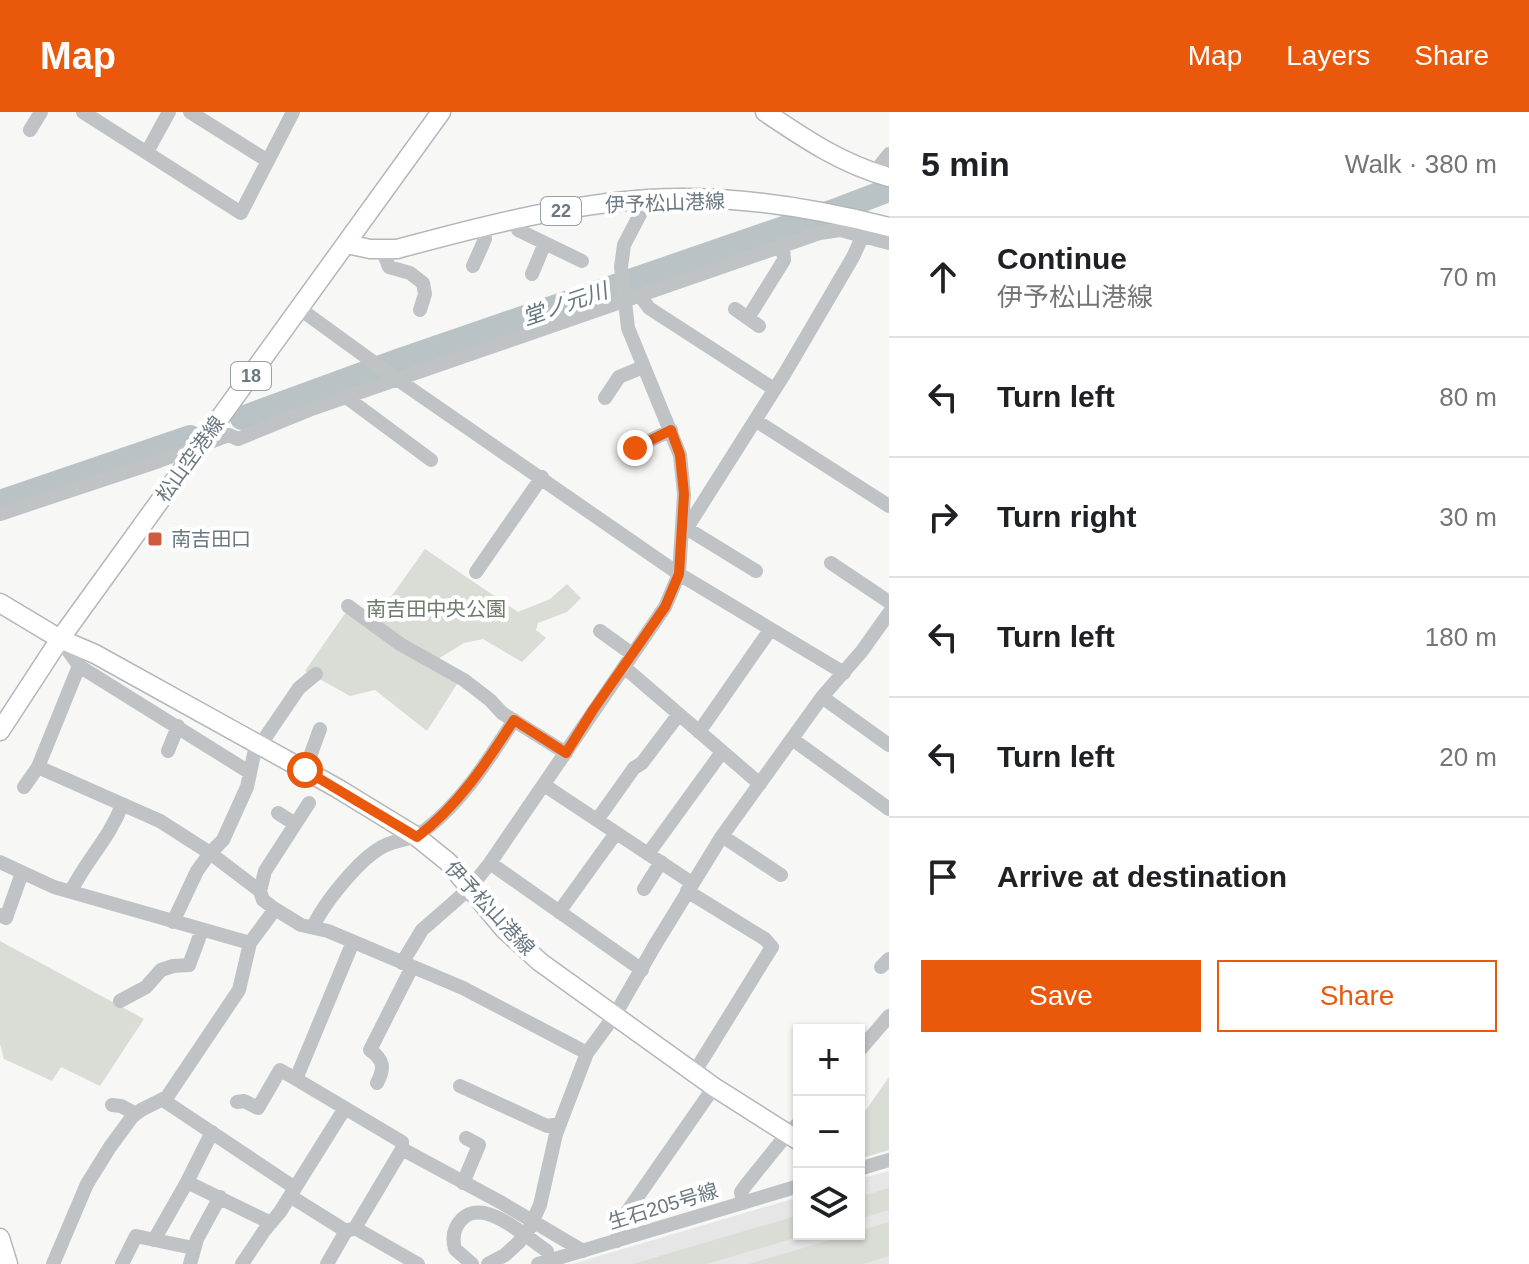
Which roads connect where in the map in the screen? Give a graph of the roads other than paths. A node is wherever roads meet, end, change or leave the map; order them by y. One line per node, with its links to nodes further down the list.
1 (83, 112): 7 (street)
2 (190, 112): 9 (street)
3 (293, 112): 9 (street)
4 (441, 112): 18 (main road, 松山空港線 / 18)
5 (765, 112): 10 (main road)
6 (165, 113): 7 (street)
7 (147, 152): 9 (street)
8 (889, 154): 10 (street)
9 (268, 161)
10 (880, 175)
11 (648, 199): 12 (main road, 伊予松山港線 / 22); 15 (main road, 伊予松山港線 / 22); 25 (street)
12 (516, 221): 14 (main road, 伊予松山港線 / 22); 16 (street)
13 (889, 227): 15 (main road, 伊予松山港線 / 22)
14 (483, 228): 20 (main road, 伊予松山港線 / 22); 22 (street)
15 (864, 229): 17 (street); 19 (street); 31 (street)
16 (545, 243): 21 (street); 23 (street)
17 (889, 243)
18 (347, 244): 20 (main road, 伊予松山港線 / 22); 26 (main road, 松山空港線 / 18)
19 (783, 247): 24 (street); 27 (street)
20 (382, 249): 28 (street)
21 (582, 261)
22 (473, 266)
23 (532, 274)
24 (641, 297): 25 (street); 31 (street)
25 (624, 299): 29 (street); 30 (street)
26 (300, 309): 30 (street); 36 (main road, 松山空港線 / 18)
27 (735, 309)
28 (420, 310)
29 (643, 367): 33 (street); 35 (street)
30 (394, 378): 32 (street); 39 (street)
31 (774, 389): 34 (street)
32 (346, 397): 36 (street); 38 (street)
33 (605, 398)
34 (755, 420): 40 (street); 42 (street)
35 (671, 430): 37 (street); 42 (street)
36 (199, 447): 41 (street); 53 (main road, 松山空港線 / 18)
37 (635, 448)
38 (431, 460)
39 (542, 477): 45 (street); 46 (street)
40 (889, 506)
41 (0, 514)
42 (685, 531): 44 (street); 46 (street)
43 (831, 563): 47 (street)
44 (756, 571)
45 (476, 572)
46 (679, 574): 51 (street); 54 (street)
47 (889, 602)
48 (0, 603): 53 (main road, 伊予松山港線)
49 (348, 606): 60 (street)
50 (889, 613): 56 (street)
51 (770, 630): 56 (street); 64 (street)
52 (600, 631): 54 (street)
53 (60, 639): 55 (street); 63 (main road, 松山空港線 / 18); 66 (main road, 伊予松山港線)
54 (628, 660): 59 (street); 70 (street)
55 (79, 666): 61 (street); 71 (street)
56 (844, 673): 58 (street)
57 (316, 674): 66 (street)
58 (822, 697): 65 (street); 67 (street)
59 (679, 714): 64 (street); 81 (street)
60 (514, 720): 70 (street); 85 (street)
61 (178, 726): 68 (street); 73 (street)
62 (320, 729): 72 (street)
63 (0, 731)
64 (699, 732): 69 (street)
65 (792, 739): 74 (street); 79 (street)
66 (260, 745): 72 (main road, 伊予松山港線); 73 (street)
67 (889, 745)
68 (168, 751)
69 (722, 752): 74 (street); 87 (street)
70 (566, 753): 75 (street)
71 (38, 767): 76 (street); 78 (street)
72 (305, 770): 85 (main road, 伊予松山港線)
73 (249, 772): 86 (street)
74 (760, 784): 84 (street)
75 (544, 785): 81 (street); 89 (street)
76 (24, 787)
77 (309, 803): 82 (street)
78 (122, 805): 86 (street); 95 (street)
79 (889, 809)
80 (278, 813): 82 (street)
81 (597, 820): 83 (street)
82 (295, 824): 96 (street)
83 (616, 833): 87 (street); 98 (street)
84 (722, 836): 91 (street); 92 (street)
85 (417, 837): 93 (main road, 伊予松山港線); 101 (street)
86 (210, 853): 96 (street); 100 (street)
87 (655, 858): 92 (street); 94 (street)
88 (0, 862): 90 (street)
89 (490, 863): 93 (street); 98 (street)
90 (22, 873): 95 (street); 99 (street)
91 (781, 875)
92 (689, 887): 106 (street); 112 (street)
93 (470, 888): 105 (street); 108 (main road, 伊予松山港線)
94 (644, 889)
95 (71, 891): 100 (street)
96 (260, 891): 97 (street)
97 (275, 909): 101 (street); 104 (street)
98 (559, 912): 106 (street)
99 (0, 915)
100 (173, 922): 102 (street)
101 (313, 927): 103 (street)
102 (202, 930): 104 (street); 107 (street)
103 (353, 942): 105 (street); 113 (street)
104 (250, 943): 117 (street)
105 (407, 965): 111 (street); 114 (street)
106 (642, 970): 108 (street)
107 (120, 1001)
108 (615, 1015): 111 (street); 112 (main road, 伊予松山港線)
109 (889, 1016): 110 (street)
110 (865, 1044)
111 (587, 1053): 122 (street)
112 (694, 1073): 116 (main road, 伊予松山港線)
113 (296, 1079): 118 (street); 120 (street)
114 (377, 1083)
115 (460, 1086): 122 (street)
116 (714, 1087): 123 (main road, 伊予松山港線); 141 (street)
117 (163, 1100): 121 (street); 124 (street)
118 (237, 1102)
119 (112, 1105): 121 (street)
120 (345, 1108): 127 (street); 133 (street)
121 (136, 1114): 146 (street)
122 (560, 1124): 137 (street)
123 (793, 1131)
124 (212, 1132): 130 (street); 133 (street)
125 (793, 1134): 135 (street)
126 (466, 1138): 131 (street)
127 (402, 1149): 131 (street); 138 (street)
128 (889, 1160): 129 (street)
129 (862, 1168)
130 (187, 1182): 134 (street); 140 (street)
131 (463, 1183): 137 (street)
132 (793, 1188): 135 (street, 生石205号線)
133 (293, 1192): 136 (street); 138 (street)
134 (220, 1197): 136 (street); 142 (street)
135 (743, 1203): 141 (street, 生石205号線)
136 (271, 1223): 149 (street)
137 (531, 1226): 144 (street); 153 (street, bridge)
138 (350, 1230): 150 (street); 151 (street)
139 (0, 1238): 145 (main road)
140 (154, 1240): 142 (street); 147 (street)
141 (617, 1241): 144 (street, 生石205号線)
142 (193, 1248): 148 (street)
143 (547, 1251): 152 (street)
144 (583, 1251): 154 (street, 生石205号線)
145 (8, 1264)
146 (53, 1264)
147 (122, 1264)
148 (190, 1264)
149 (242, 1264)
150 (327, 1264)
151 (418, 1264)
152 (472, 1264)
153 (488, 1264)
154 (538, 1264)

